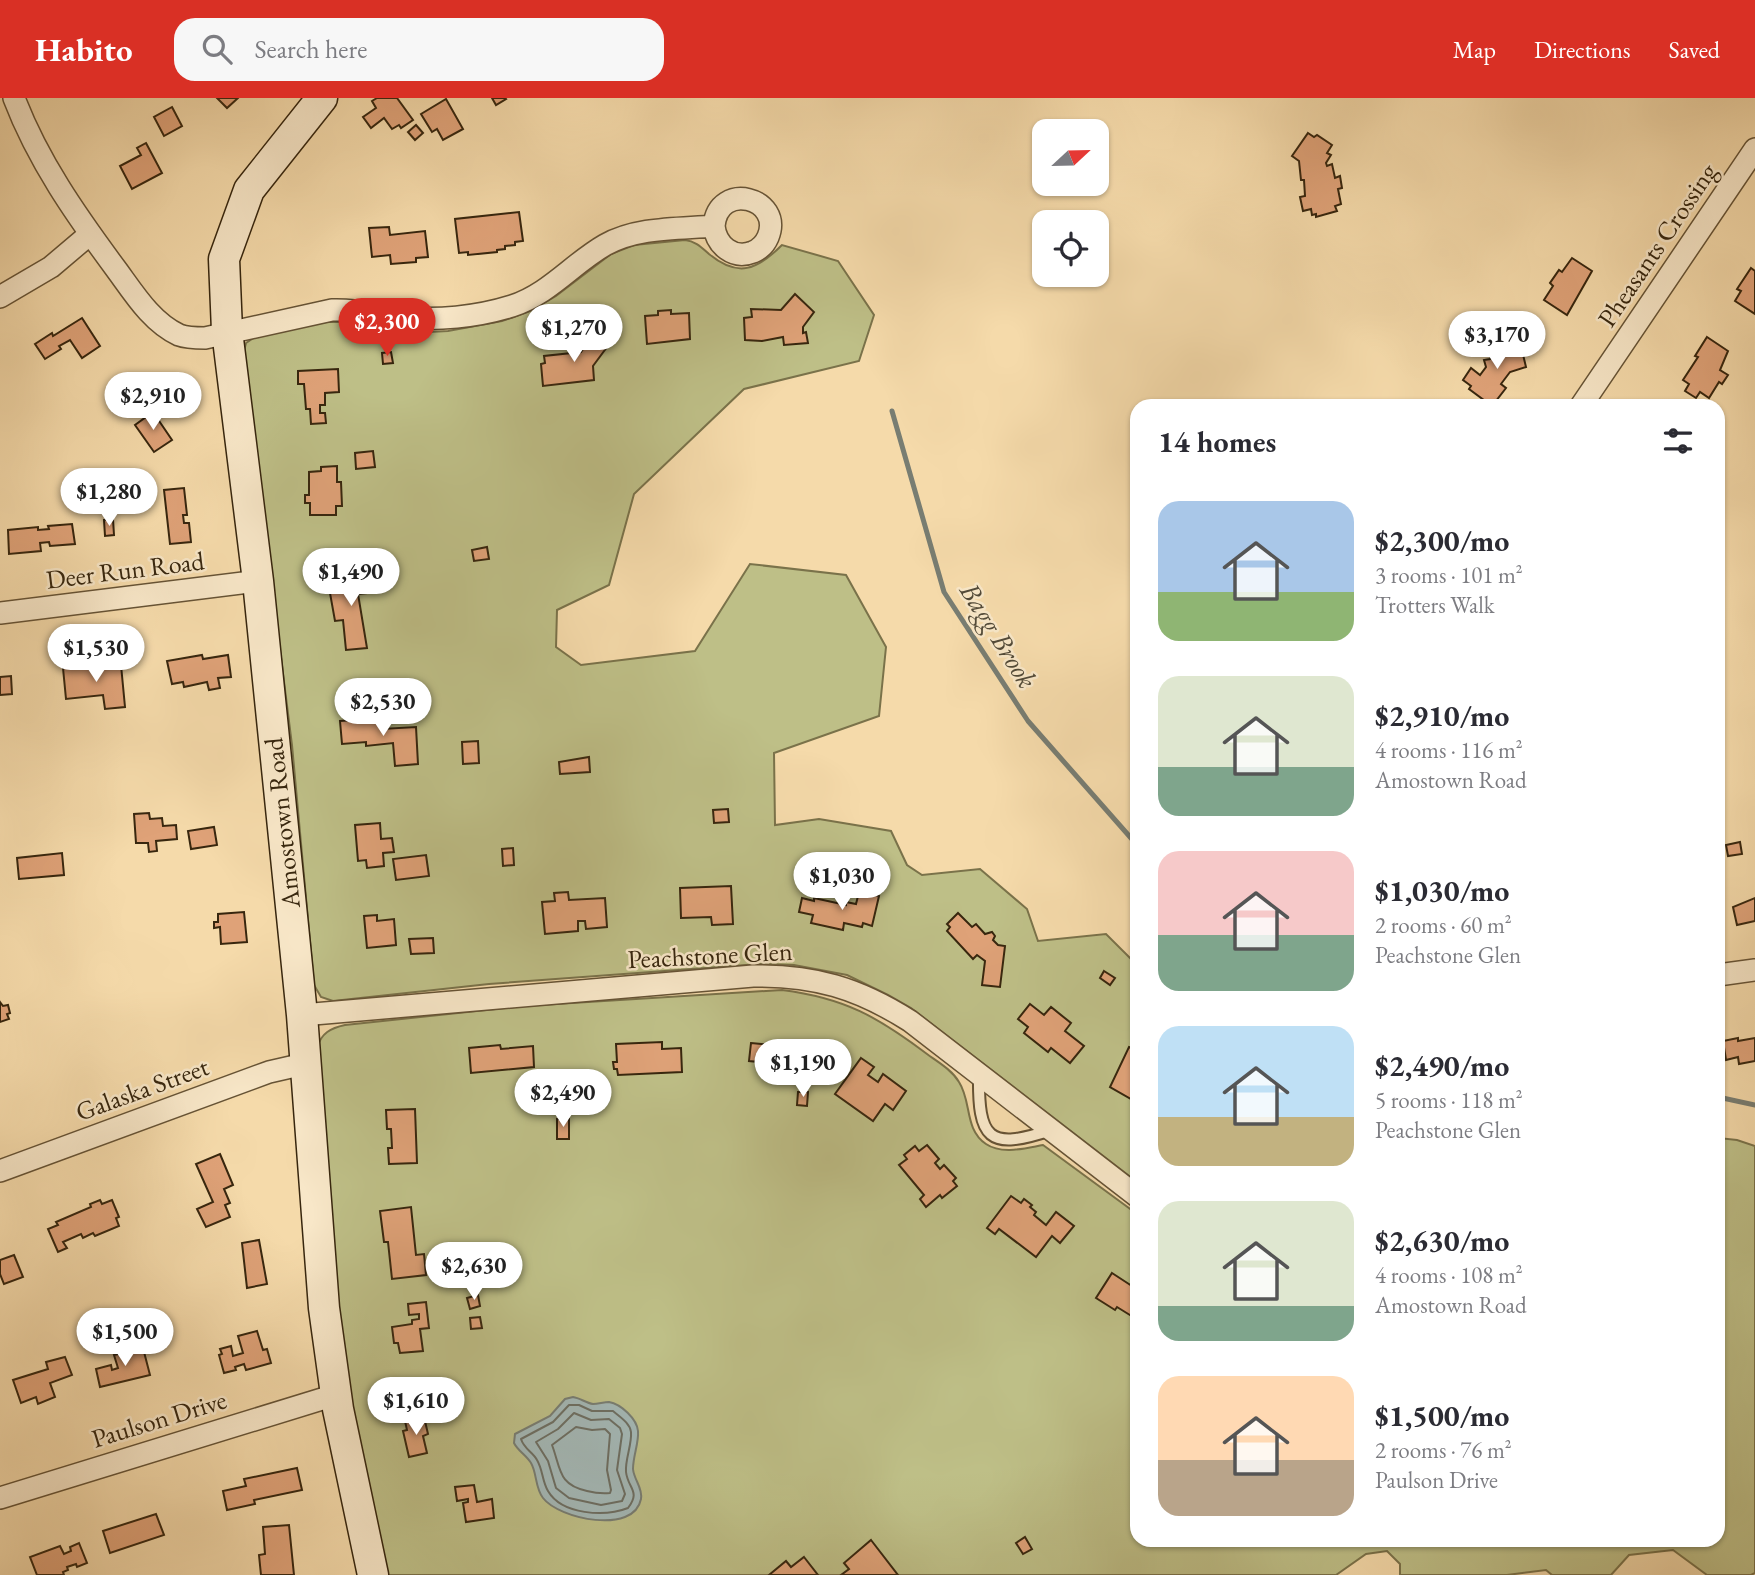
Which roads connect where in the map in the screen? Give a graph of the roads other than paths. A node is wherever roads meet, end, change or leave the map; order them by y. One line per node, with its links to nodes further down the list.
1 (14, 98): 5 (street)
2 (322, 98): 7 (street, Amostown Road)
3 (1755, 149): 8 (street, Pheasants Crossing)
4 (714, 226): 7 (street)
5 (90, 234): 6 (street); 7 (street)
6 (0, 297)
7 (228, 331): 9 (street, Amostown Road)
8 (1586, 399)
9 (258, 581): 10 (street, Deer Run Road); 13 (street, Amostown Road)
10 (0, 613)
11 (1755, 970): 12 (street)
12 (1725, 974)
13 (302, 1015): 14 (street, Amostown Road); 15 (street, Peachstone Glen)
14 (304, 1064): 17 (street, Galaska Street); 19 (street, Amostown Road)
15 (979, 1074): 16 (street, Peachstone Glen); 16 (lane)
16 (1051, 1130): 18 (street, Peachstone Glen)
17 (0, 1171)
18 (1130, 1191)
19 (335, 1395): 20 (street, Paulson Drive); 21 (street, Amostown Road)
20 (0, 1498)
21 (373, 1575)

